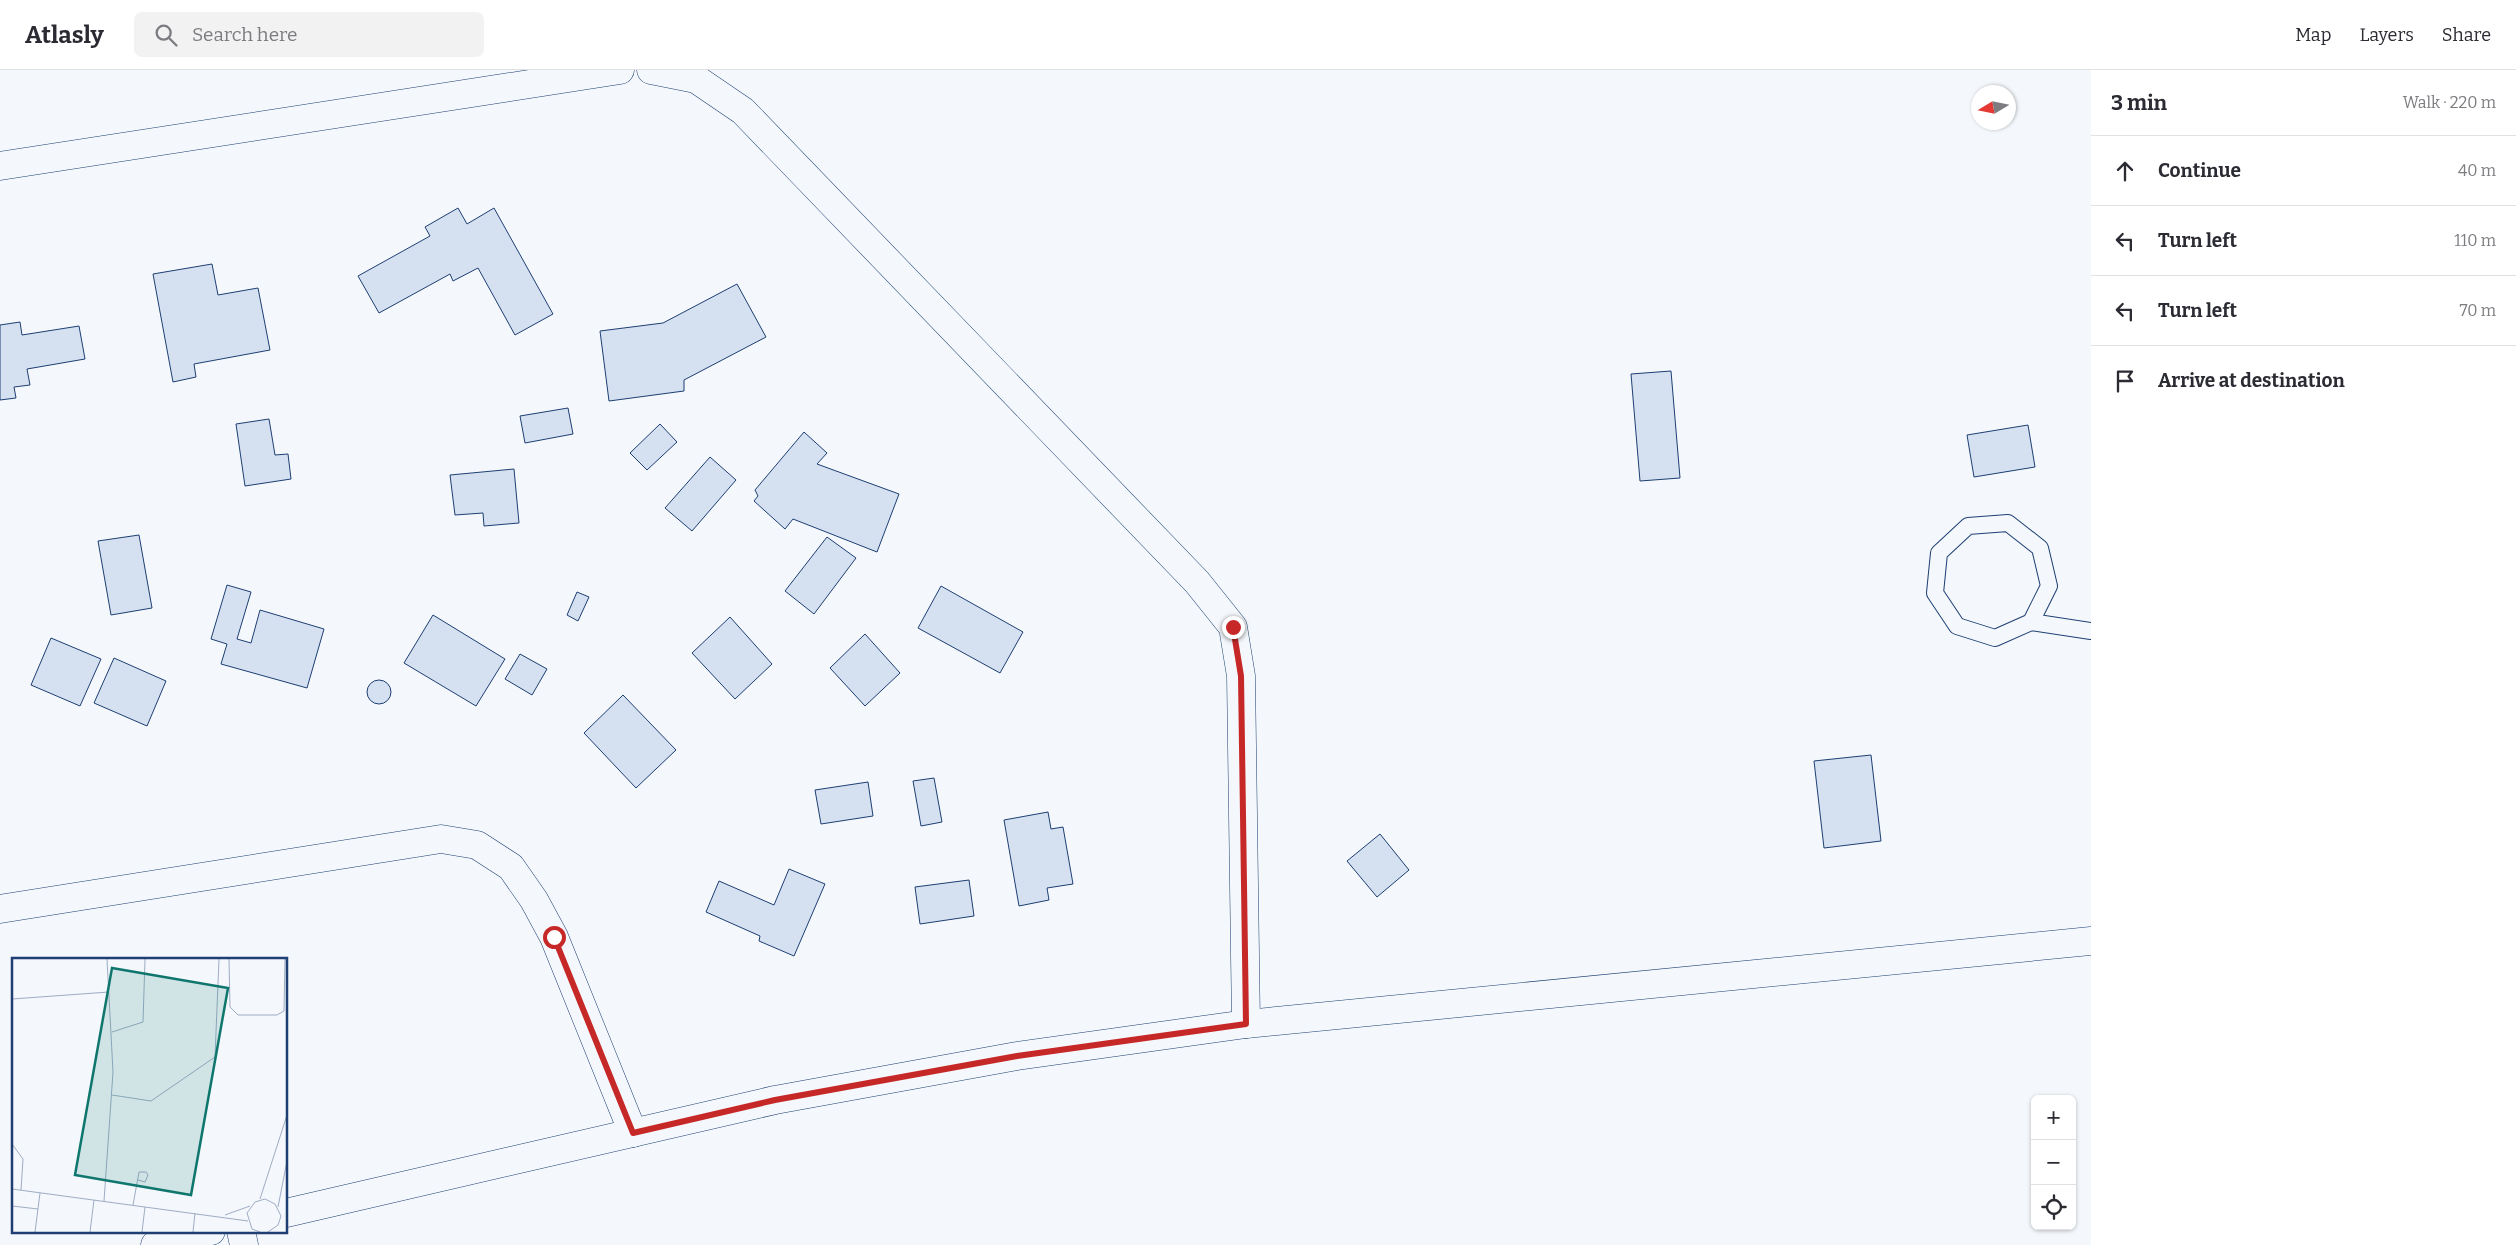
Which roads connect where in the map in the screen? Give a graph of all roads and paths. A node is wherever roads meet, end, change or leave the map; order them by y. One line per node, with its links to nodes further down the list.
1 (620, 70): 3 (street)
2 (651, 70): 8 (street)
3 (0, 166)
4 (2031, 622): 4 (lane); 5 (lane)
5 (2091, 631)
6 (0, 909): 9 (street)
7 (2091, 941): 8 (street)
8 (1246, 1024): 9 (street)
9 (633, 1133): 10 (street)
10 (288, 1213)
11 (206, 1232): 13 (street)
12 (241, 1232): 14 (street)
13 (155, 1245)
14 (244, 1245)

